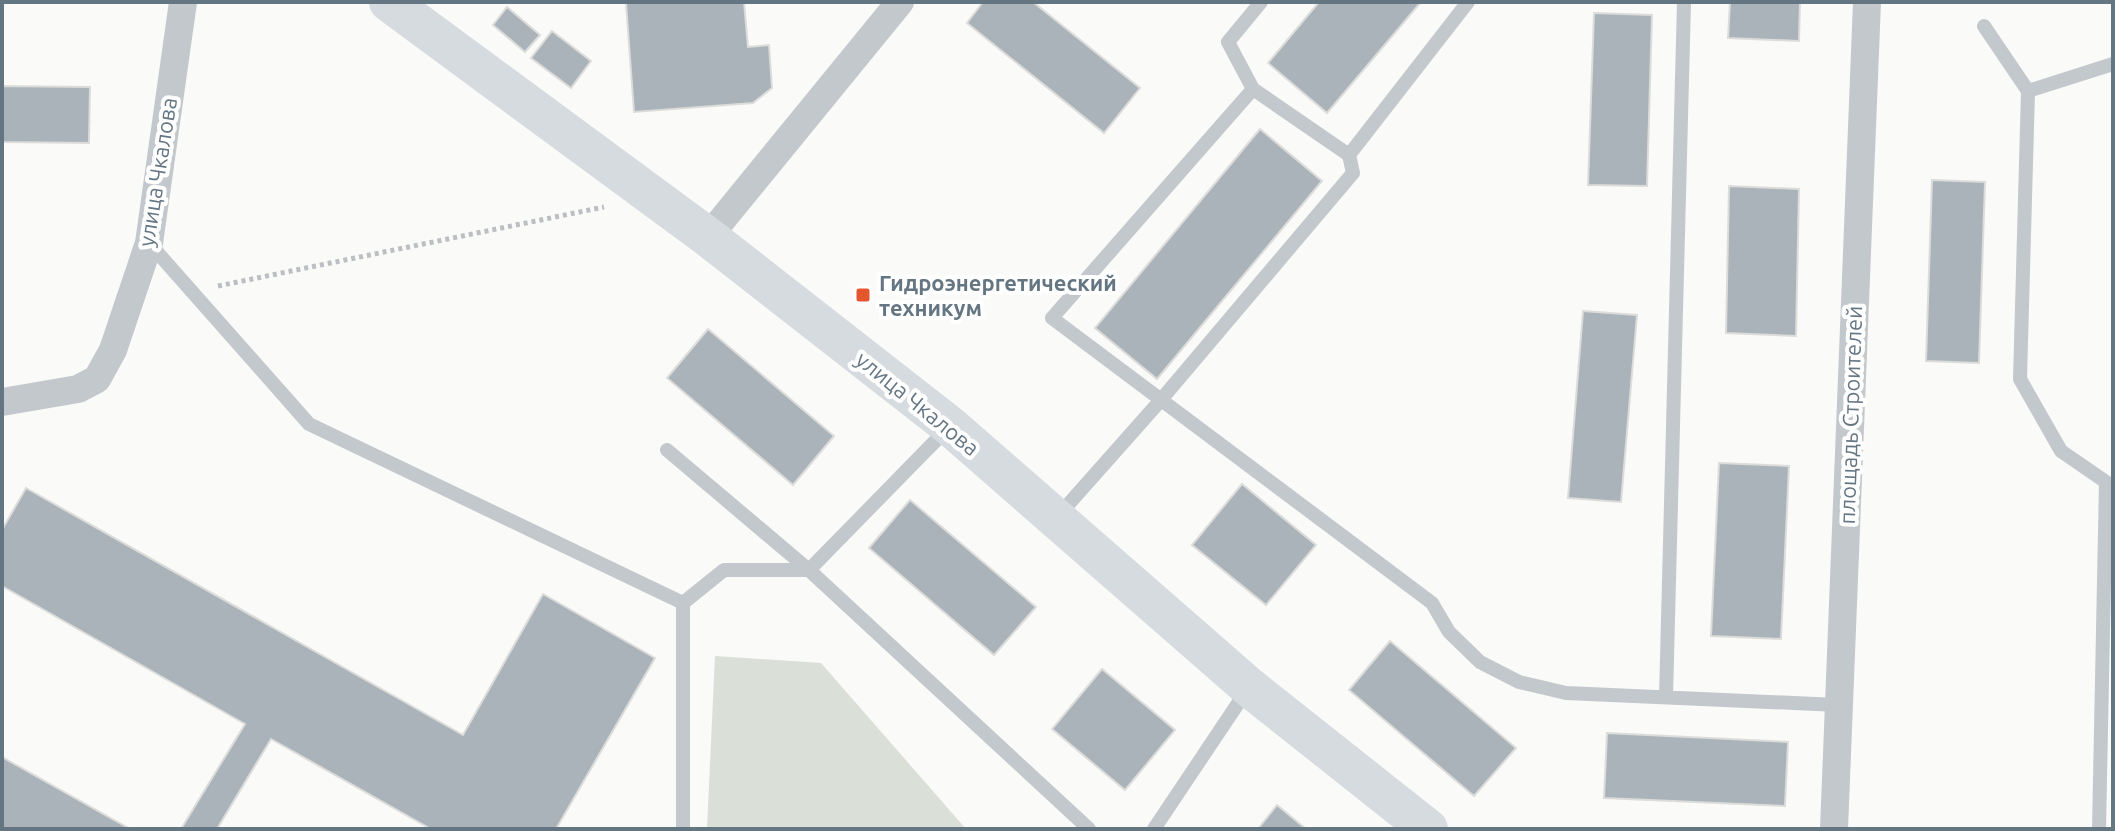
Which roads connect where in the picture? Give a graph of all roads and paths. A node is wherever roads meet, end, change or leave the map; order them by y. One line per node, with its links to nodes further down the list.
1 (183, 2): 15 (street, улица Чкалова)
2 (389, 2): 13 (main road, улица Чкалова)
3 (900, 2): 14 (street)
4 (1261, 2): 10 (lane)
5 (1468, 2): 12 (lane)
6 (1684, 2): 25 (lane)
7 (1867, 2): 26 (street, площадь Строителей)
8 (1984, 26): 11 (lane)
9 (2113, 64): 11 (lane)
10 (1253, 89): 12 (lane); 17 (lane)
11 (2028, 91): 32 (lane)
12 (1349, 155): 17 (lane)
13 (637, 183): 14 (main road, улица Чкалова); 16 (path)
14 (708, 237): 19 (main road, улица Чкалова)
15 (149, 243): 16 (lane); 18 (street, улица Чкалова)
16 (191, 292): 23 (lane)
17 (1160, 401): 21 (lane); 25 (lane)
18 (2, 402)
19 (950, 426): 21 (main road, улица Чкалова); 22 (lane)
20 (667, 450): 22 (lane)
21 (1055, 519): 24 (main road, улица Чкалова)
22 (809, 570): 23 (lane); 28 (lane)
23 (683, 603): 27 (lane)
24 (1249, 687): 29 (lane); 30 (main road, улица Чкалова)
25 (1666, 697): 26 (lane)
26 (1838, 705): 31 (street, площадь Строителей)
27 (683, 829)
28 (1089, 829)
29 (1154, 829)
30 (1428, 829)
31 (1834, 829)
32 (2099, 829)

